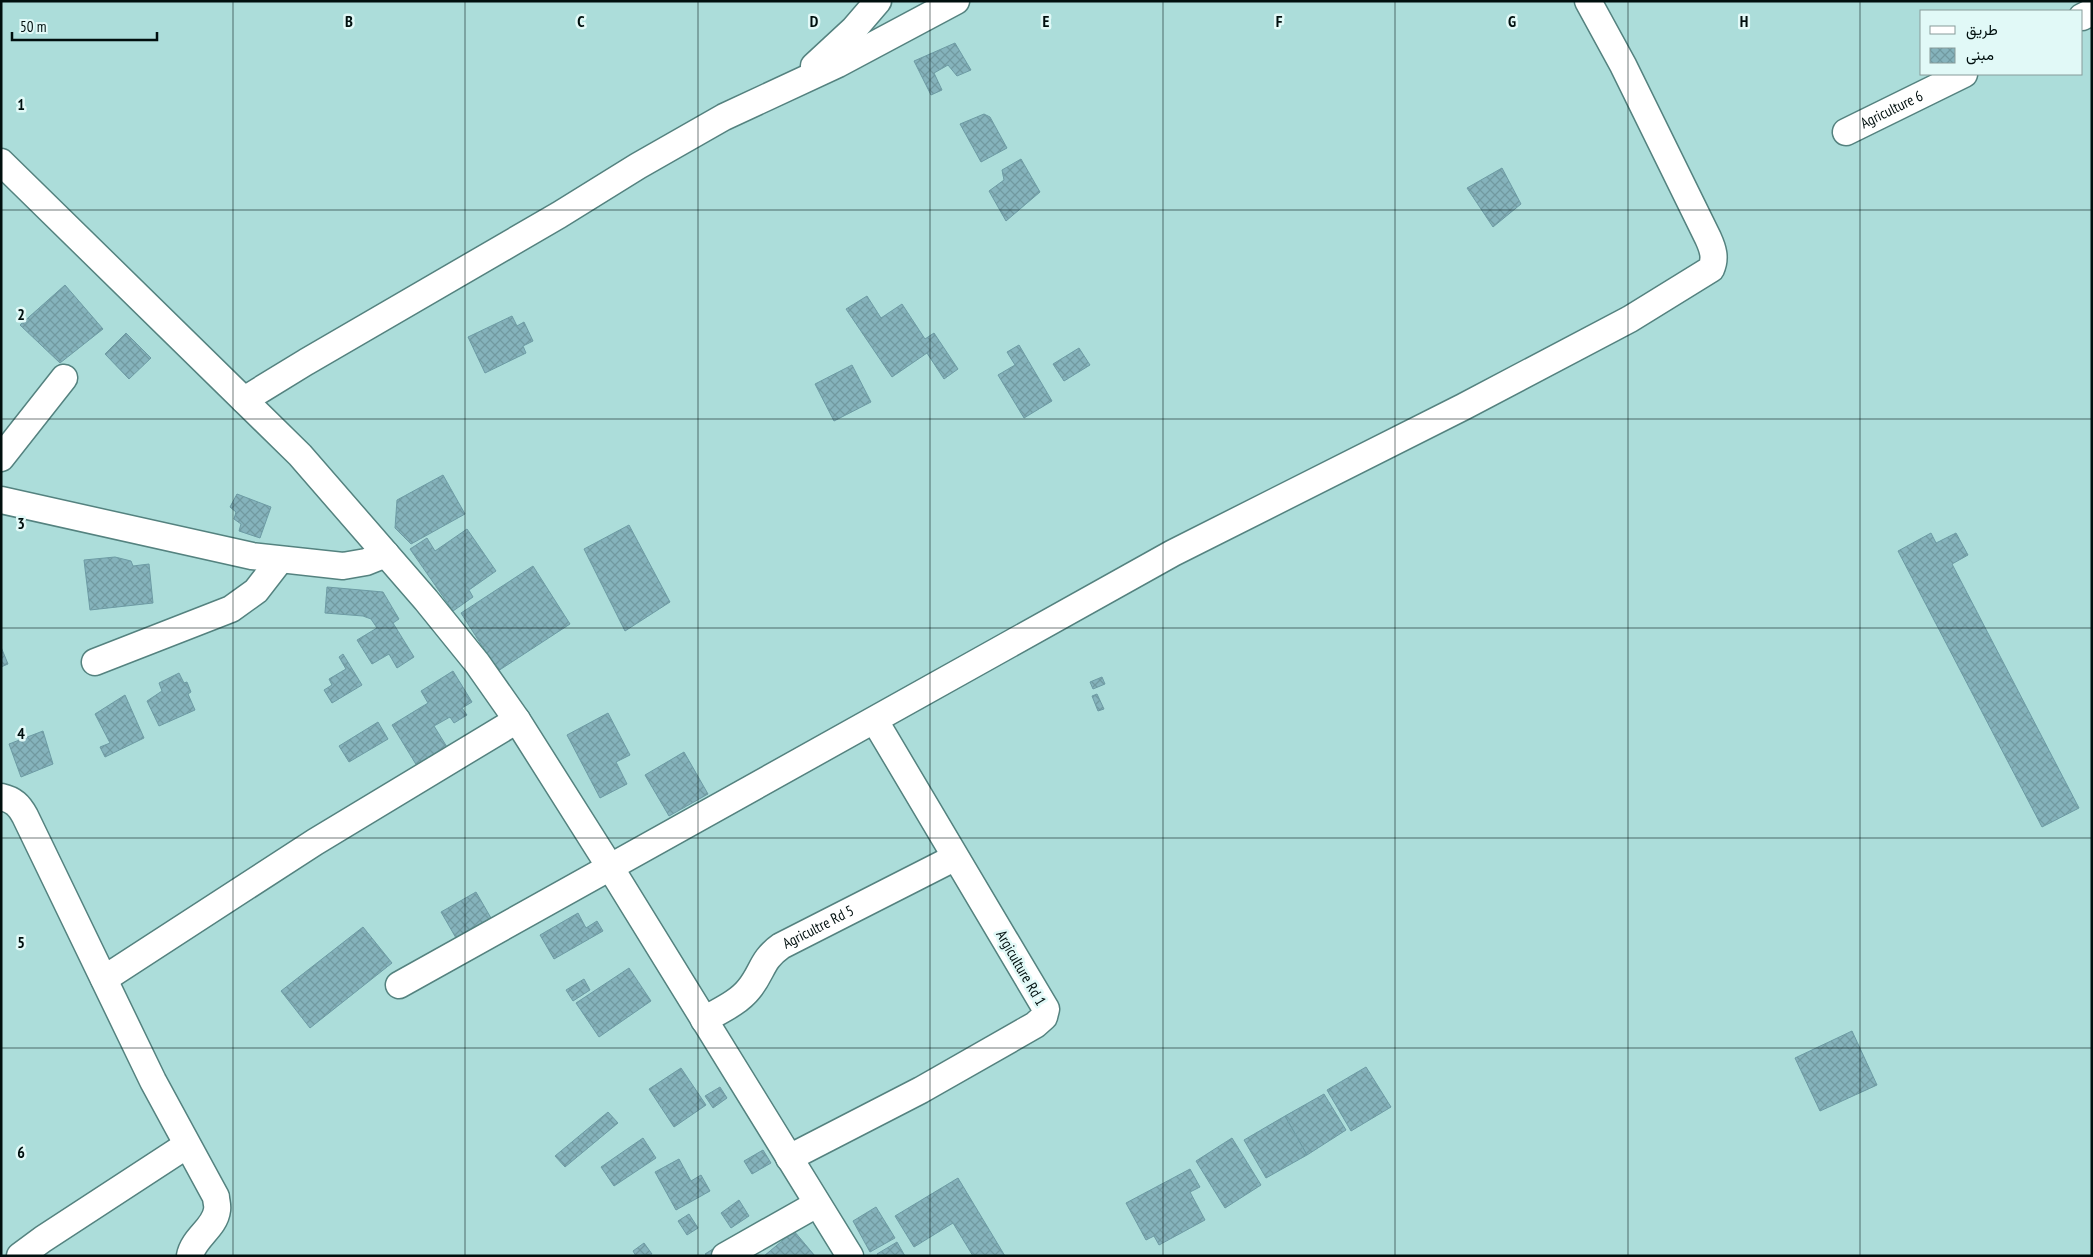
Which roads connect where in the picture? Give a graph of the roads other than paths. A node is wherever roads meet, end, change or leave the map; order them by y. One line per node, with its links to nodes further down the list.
1 (878, 1): 5 (street)
2 (956, 1): 5 (street)
3 (1588, 1): 16 (street)
4 (1962, 75): 6 (street, Agriculture 6)
5 (794, 85): 9 (street)
6 (1846, 132)
7 (1, 162): 9 (street)
8 (64, 378): 10 (street)
9 (244, 400): 12 (street)
10 (1, 458)
11 (1, 500): 13 (street)
12 (386, 554): 13 (street); 15 (street)
13 (280, 560): 14 (street)
14 (95, 662)
15 (517, 720): 19 (street); 20 (street)
16 (875, 721): 18 (street, Argiculture Rd 1); 19 (street)
17 (1, 797): 20 (street)
18 (954, 858): 22 (street, Agricultre Rd 5); 24 (street, Argiculture Rd 1)
19 (610, 867): 21 (street); 22 (street)
20 (104, 979): 23 (street)
21 (399, 985)
22 (704, 1020): 24 (street)
23 (187, 1145): 26 (street); 27 (street)
24 (789, 1158): 25 (street)
25 (817, 1204): 28 (street); 29 (street)
26 (20, 1256)
27 (190, 1256)
28 (725, 1256)
29 (850, 1256)

